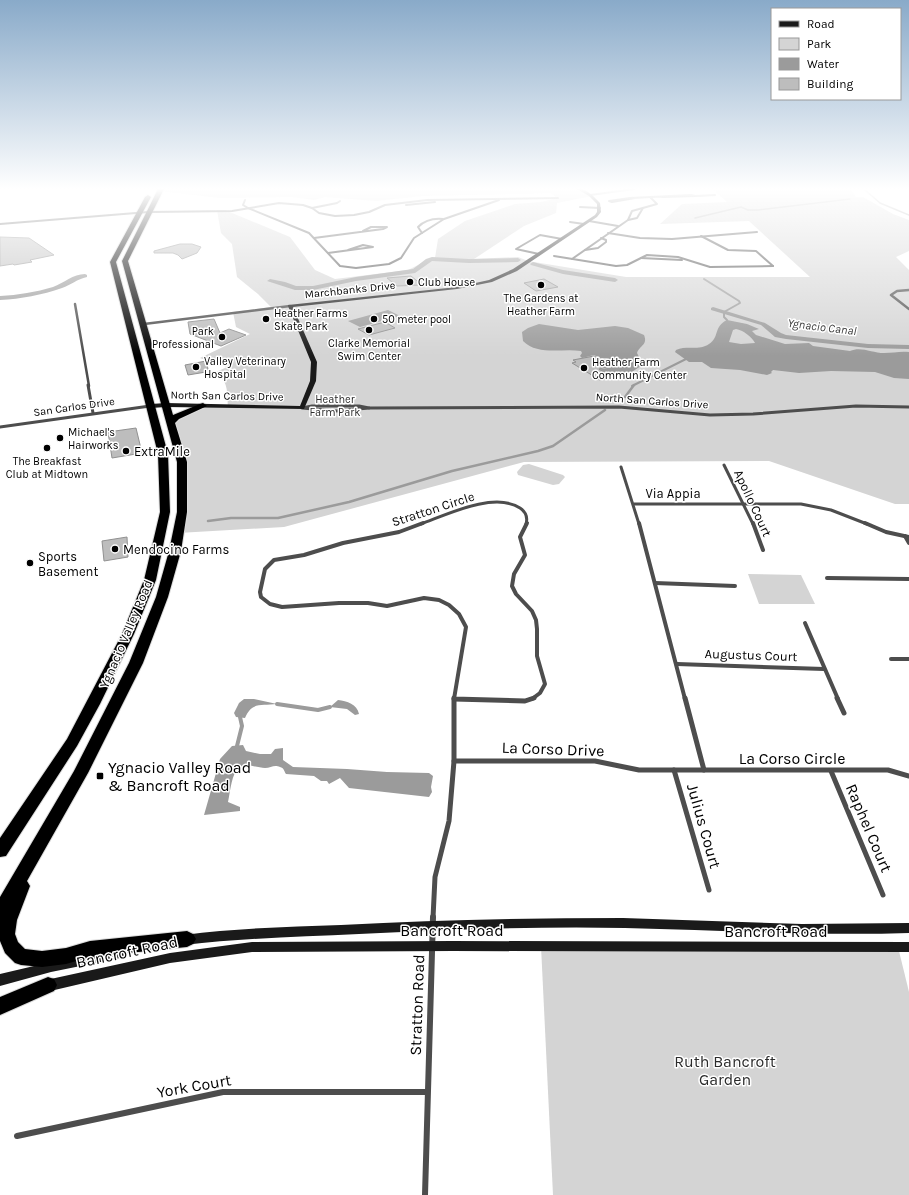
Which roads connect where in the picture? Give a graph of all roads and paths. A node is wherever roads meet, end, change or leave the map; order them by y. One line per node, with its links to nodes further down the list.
1 (122, 245): 22 (highway, Ygnacio Valley Road)
2 (133, 245): 20 (highway, Ygnacio Valley Road)
3 (320, 245): 12 (street)
4 (410, 245): 12 (street)
5 (524, 245): 13 (street)
6 (552, 245): 13 (street, Marchbanks Drive)
7 (591, 245): 11 (street)
8 (602, 245): 11 (street)
9 (719, 245): 15 (street)
10 (348, 250): 10 (street); 12 (street)
11 (584, 250): 15 (street)
12 (328, 253)
13 (539, 254): 18 (street, Marchbanks Drive)
14 (554, 256): 15 (street)
15 (572, 259)
16 (909, 290): 19 (street)
17 (75, 304): 26 (street)
18 (290, 306): 20 (street, Marchbanks Drive); 25 (street)
19 (909, 309)
20 (144, 324): 21 (highway, Ygnacio Valley Road)
21 (166, 405): 22 (street, North San Carlos Drive); 23 (street, North San Carlos Drive); 27 (highway, Ygnacio Valley Road)
22 (151, 406): 26 (street, San Carlos Drive); 31 (highway, Ygnacio Valley Road)
23 (203, 406): 25 (street, North San Carlos Drive); 27 (highway)
24 (909, 407): 25 (street, North San Carlos Drive)
25 (302, 408)
26 (93, 413): 28 (street, San Carlos Drive)
27 (171, 422): 34 (highway, Ygnacio Valley Road)
28 (0, 427)
29 (724, 465): 33 (street, Apollo Court)
30 (621, 467): 32 (street)
31 (165, 484): 34 (highway); 55 (highway, Ygnacio Valley Road)
32 (634, 504): 33 (street, Via Appia); 40 (street, Via Appia)
33 (744, 505): 35 (street, Via Appia); 37 (street, Apollo Court)
34 (182, 510): 54 (highway, Ygnacio Valley Road)
35 (907, 537): 36 (street)
36 (909, 543)
37 (763, 550)
38 (826, 578): 39 (street)
39 (909, 579)
40 (655, 583): 41 (street); 45 (street, Via Appia)
41 (735, 586)
42 (805, 623): 46 (street, Augustus Court)
43 (891, 659): 44 (street)
44 (909, 659)
45 (677, 664): 46 (street, Augustus Court); 51 (street, Via Appia)
46 (824, 668): 48 (street, Augustus Court)
47 (454, 699): 47 (street, Stratton Circle); 49 (street, Stratton Road)
48 (844, 713)
49 (454, 761): 50 (street, La Corso Drive); 59 (street, Stratton Road)
50 (674, 770): 51 (street, La Corso Circle); 56 (street, Julius Court)
51 (704, 770): 52 (street, La Corso Circle)
52 (831, 771): 53 (street, La Corso Circle); 57 (street, Raphel Court)
53 (909, 776)
54 (44, 837): 58 (highway, Ygnacio Valley Road); 61 (highway)
55 (0, 851)
56 (709, 890)
57 (883, 895)
58 (0, 912)
59 (432, 925): 60 (street, Bancroft Road); 61 (street, Bancroft Road); 62 (street, Stratton Road)
60 (909, 928)
61 (187, 939): 64 (street, Bancroft Road)
62 (431, 946): 63 (street, Bancroft Road); 65 (street, Bancroft Road); 68 (street, Stratton Road)
63 (909, 947)
64 (0, 980)
65 (48, 986): 66 (street, Bancroft Road); 67 (highway)
66 (0, 997)
67 (0, 1006)
68 (427, 1092): 69 (street, York Court); 70 (street, Stratton Road)
69 (18, 1136)
70 (425, 1195)

